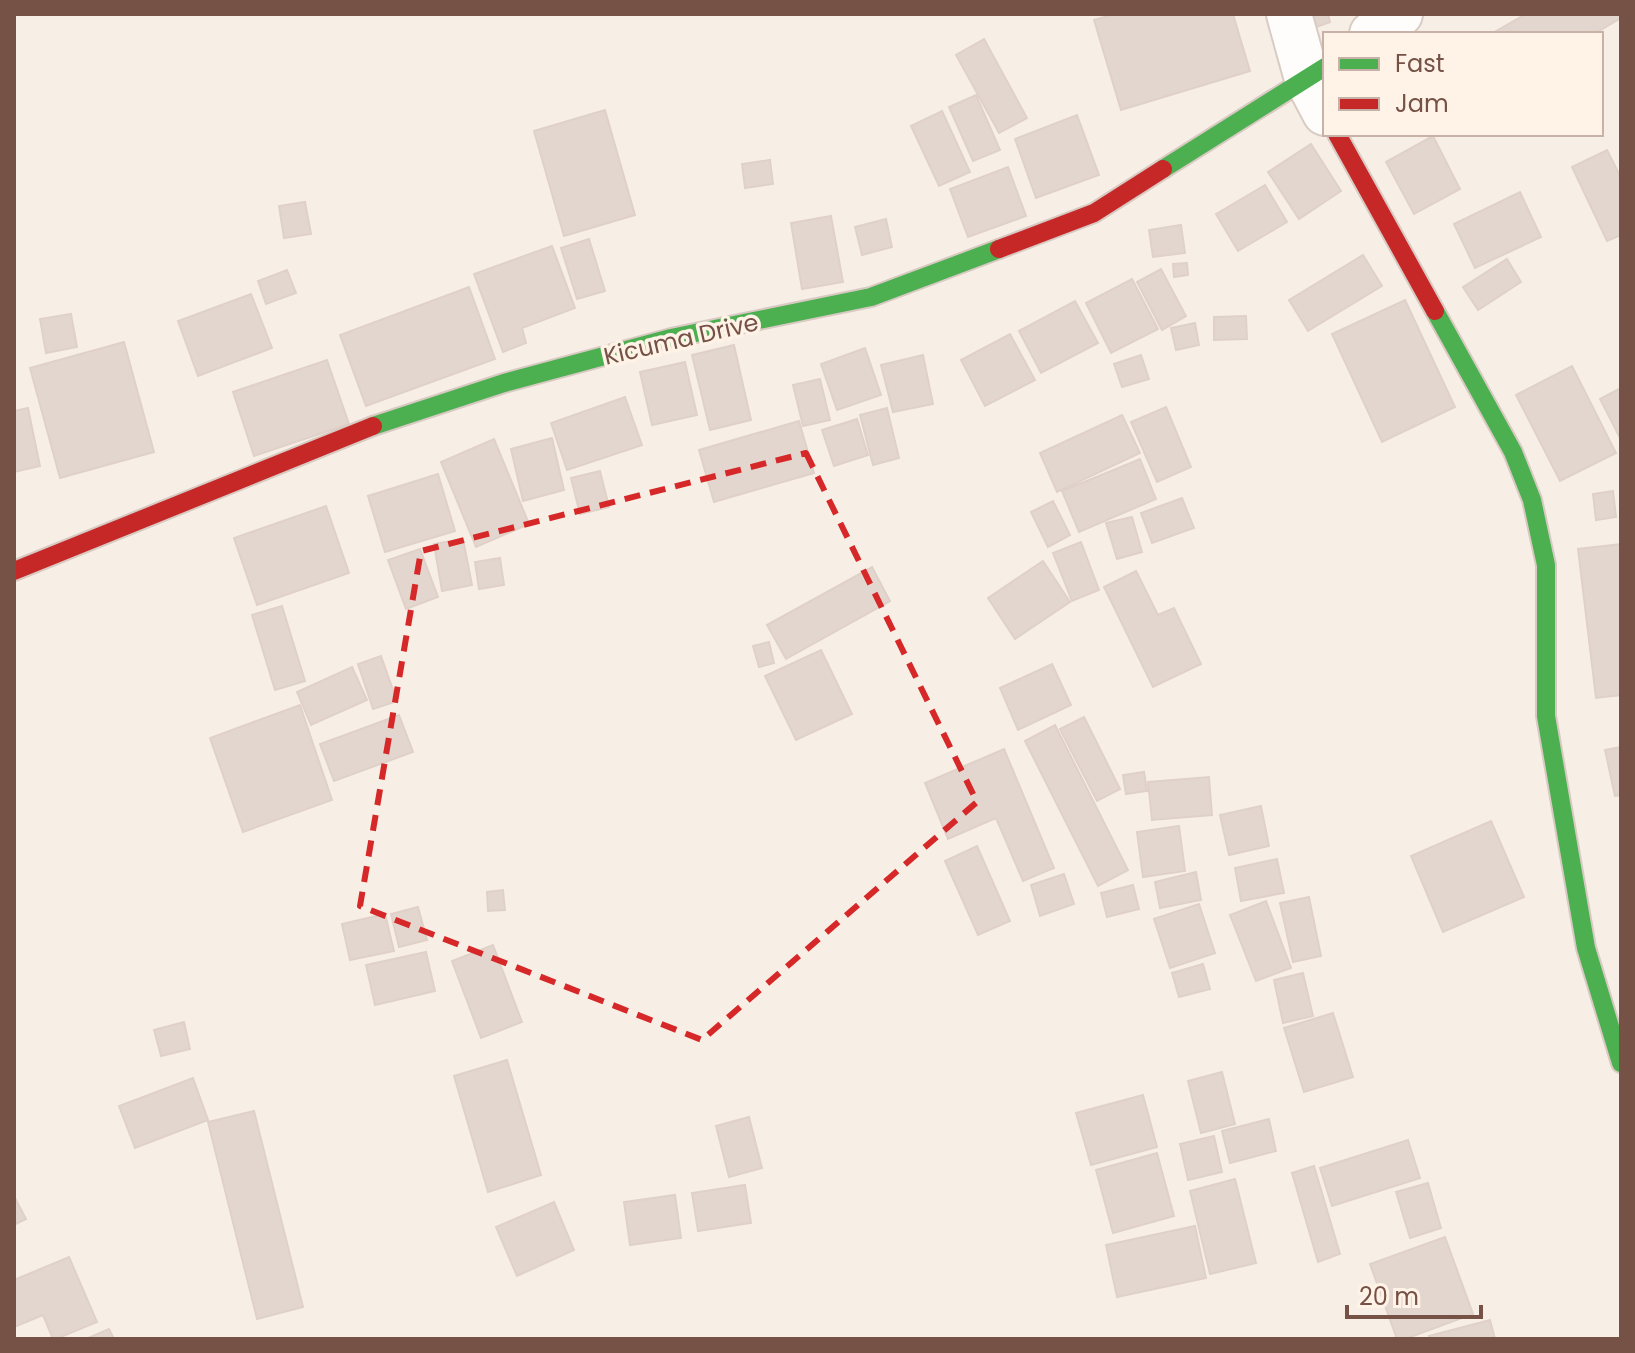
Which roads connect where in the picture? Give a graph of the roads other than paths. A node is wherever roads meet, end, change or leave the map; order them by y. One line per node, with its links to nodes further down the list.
1 (1289, 14): 4 (street)
2 (1400, 14): 3 (street)
3 (1375, 32)
4 (1319, 86): 6 (street, Kicuma Drive)
5 (1338, 136): 7 (street)
6 (14, 571)
7 (1621, 1063)

